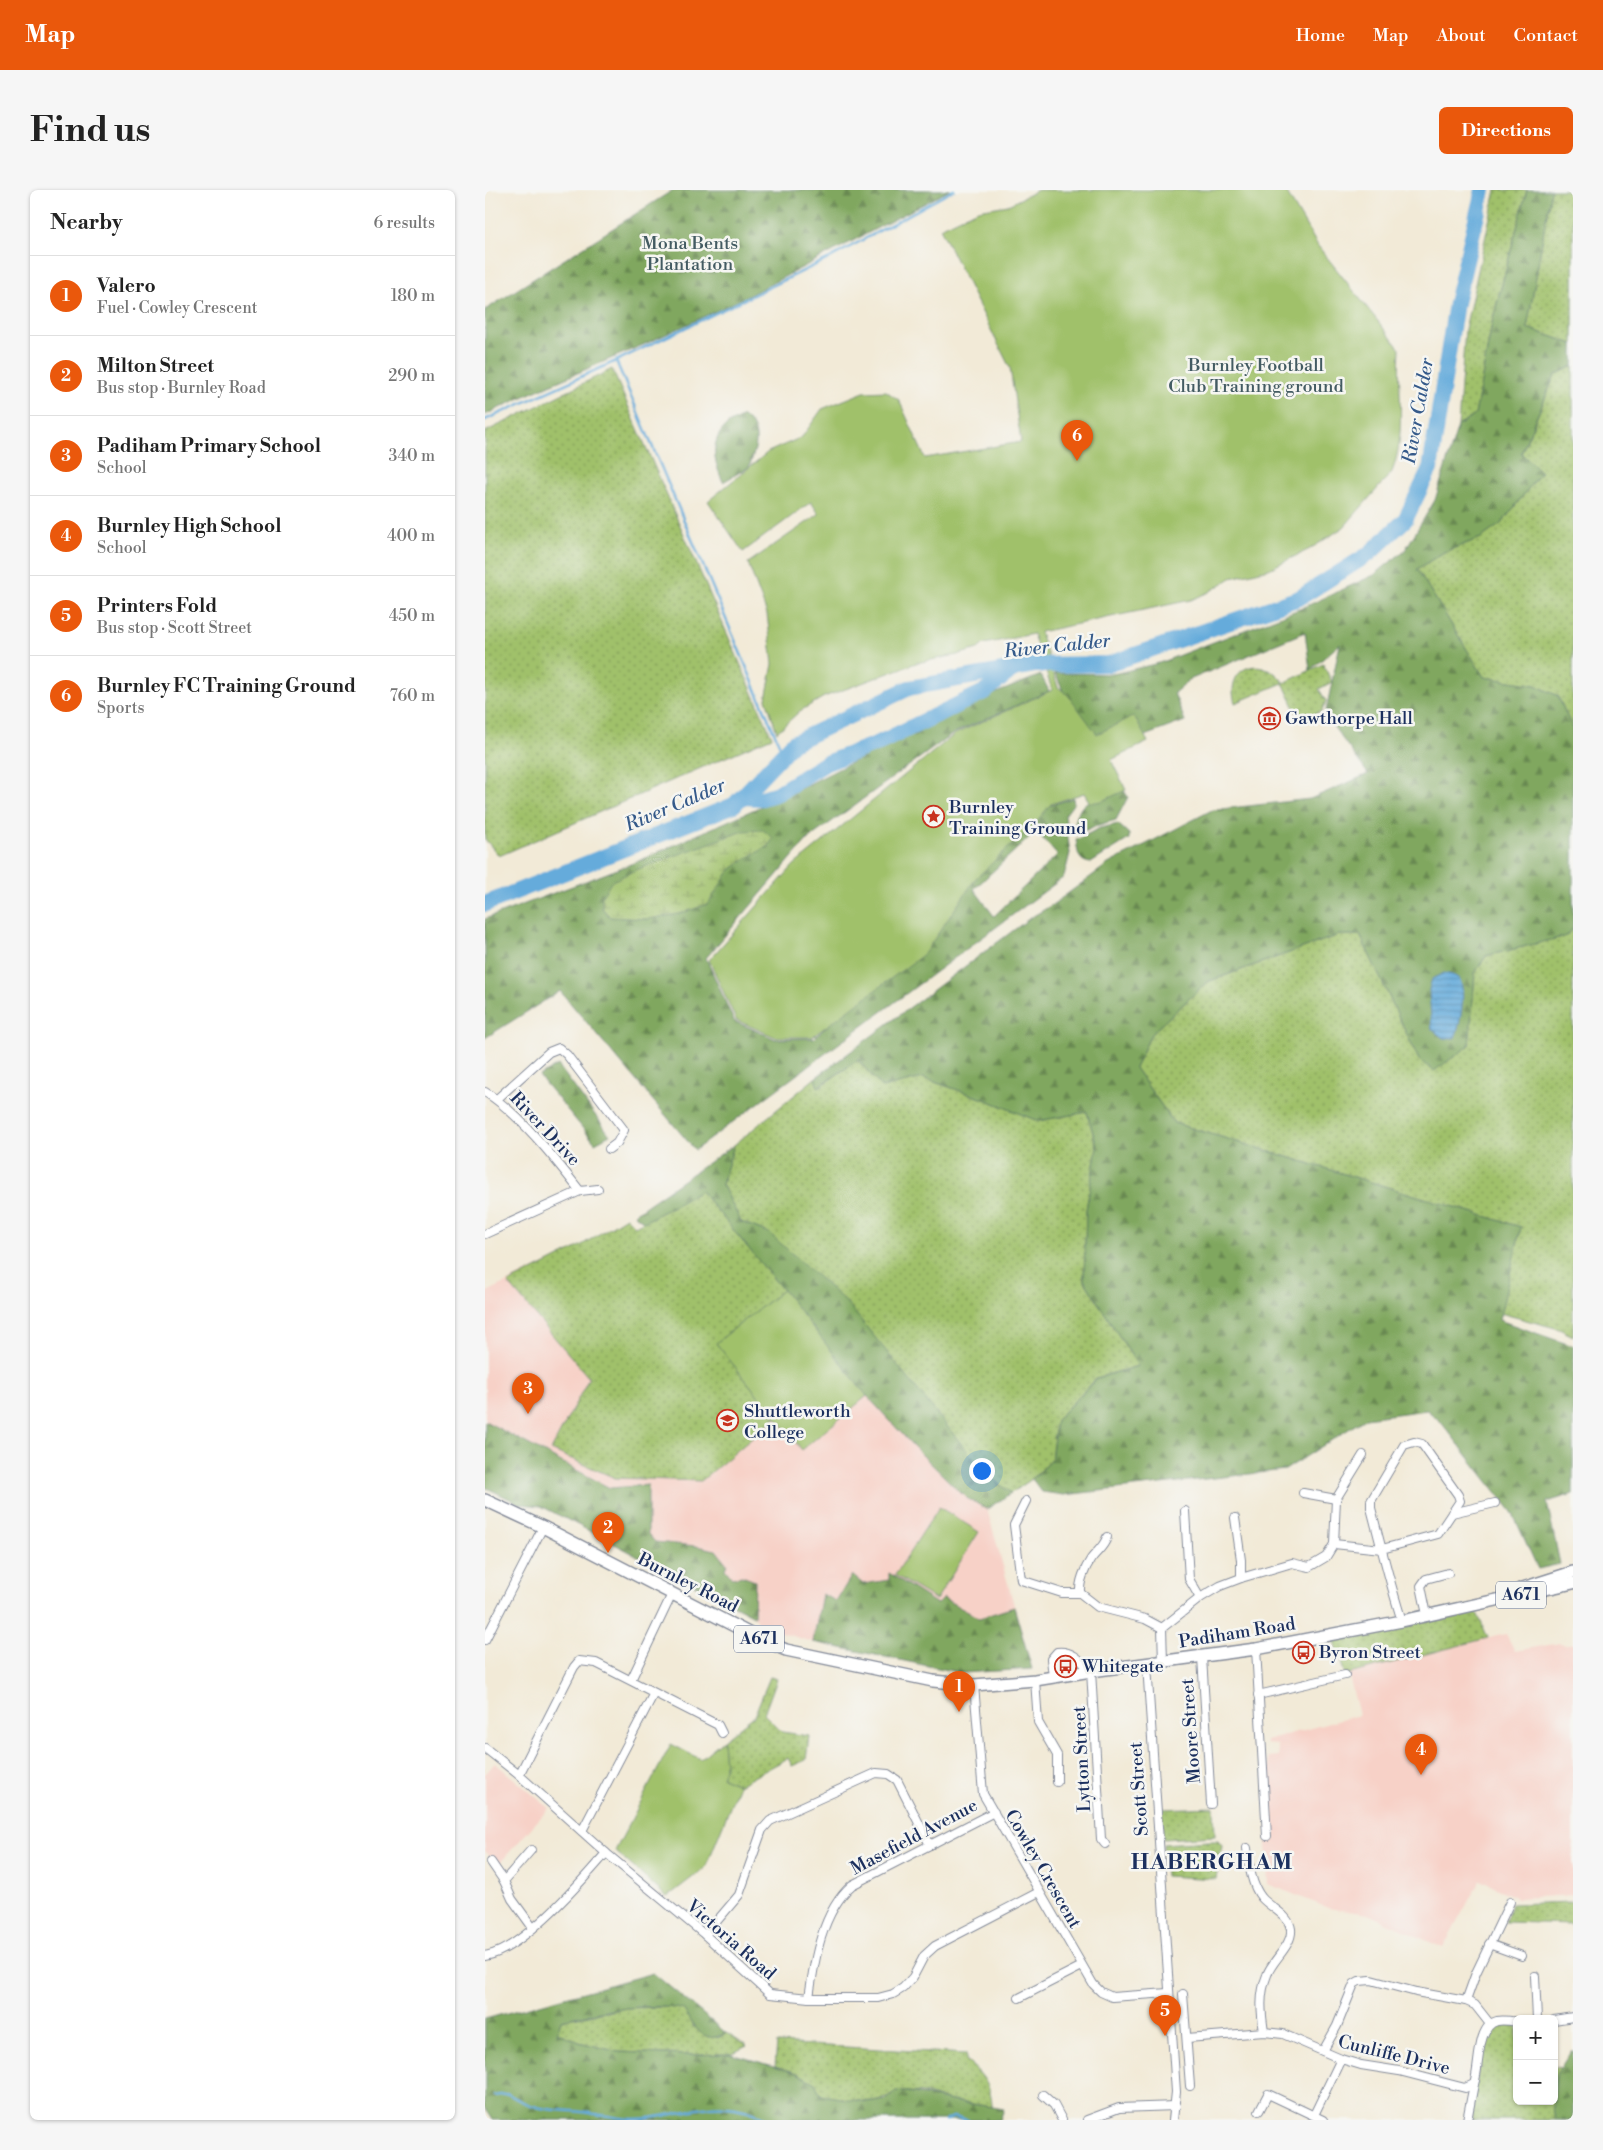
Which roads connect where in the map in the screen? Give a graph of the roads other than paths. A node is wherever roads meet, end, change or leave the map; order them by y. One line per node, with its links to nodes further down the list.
1 (485, 1092): 2 (street, River Drive)
2 (497, 1099): 3 (street); 5 (street, River Drive)
3 (609, 1149)
4 (598, 1189): 5 (street)
5 (580, 1191): 6 (street)
6 (485, 1234)
7 (1363, 1455): 9 (street)
8 (1303, 1493): 9 (street)
9 (1336, 1499): 18 (street)
10 (485, 1500): 16 (main road, Burnley Road / A671)
11 (1025, 1501): 24 (street)
12 (1495, 1503): 14 (street)
13 (1185, 1511): 26 (street)
14 (1452, 1513): 19 (street); 19 (street)
15 (1235, 1518): 22 (street)
16 (543, 1527): 25 (main road, Burnley Road / A671); 30 (street)
17 (1107, 1537): 24 (street)
18 (1334, 1544): 19 (street); 22 (street)
19 (1382, 1549): 28 (street)
20 (1573, 1572): 23 (main road, Padiham Road / A671)
21 (1448, 1573): 27 (street)
22 (1241, 1578): 26 (street)
23 (1569, 1584): 27 (main road, Padiham Road / A671)
24 (1080, 1593): 29 (street)
25 (672, 1594): 38 (street); 40 (main road, Burnley Road / A671)
26 (1200, 1598): 29 (street)
27 (1427, 1615): 28 (main road, Padiham Road / A671)
28 (1402, 1621): 31 (main road, Padiham Road / A671)
29 (1162, 1628): 33 (street)
30 (485, 1640)
31 (1255, 1649): 32 (main road, Padiham Road / A671); 42 (street)
32 (1202, 1657): 33 (main road, Padiham Road / A671); 47 (street, Moore Street)
33 (1163, 1662): 34 (main road, Padiham Road / A671)
34 (1147, 1665): 35 (main road, Padiham Road / A671); 67 (street, Scott Street)
35 (1091, 1671): 37 (main road, Padiham Road / A671); 37 (street); 51 (street, Lytton Street)
36 (1345, 1675): 42 (street)
37 (1053, 1677): 39 (main road, Padiham Road / A671)
38 (631, 1680): 41 (street); 45 (street)
39 (1035, 1680): 40 (main road, Padiham Road / A671); 46 (street)
40 (974, 1685): 48 (street, Cowley Crescent)
41 (654, 1693): 43 (street); 49 (street)
42 (1258, 1695): 50 (street)
43 (722, 1733)
44 (485, 1748): 45 (street, Victoria Road)
45 (519, 1775): 49 (street, Victoria Road)
46 (1057, 1782)
47 (1211, 1804)
48 (993, 1812): 52 (street, Masefield Avenue); 58 (street, Cowley Crescent)
49 (582, 1831): 55 (street, Victoria Road)
50 (1267, 1836)
51 (1105, 1844)
52 (930, 1845): 61 (street); 69 (street, Masefield Avenue)
53 (1247, 1848): 77 (street)
54 (531, 1850): 57 (street)
55 (606, 1853): 60 (street); 61 (street, Victoria Road)
56 (491, 1862): 57 (street)
57 (504, 1881): 60 (street)
58 (1039, 1892): 65 (street, Cowley Crescent); 69 (street, Victoria Road)
59 (1510, 1902): 62 (street)
60 (533, 1928): 63 (street)
61 (705, 1936): 69 (street, Victoria Road)
62 (1489, 1944): 64 (street); 71 (street)
63 (485, 1956)
64 (1522, 1956)
65 (1082, 1966): 67 (street, Cowley Crescent); 70 (street)
66 (1535, 1976): 72 (street)
67 (1169, 1993): 86 (street, Scott Street)
68 (1183, 1994): 78 (street)
69 (809, 1998)
70 (1019, 1998)
71 (1466, 2001): 76 (street); 79 (street)
72 (1537, 2015)
73 (1573, 2017): 74 (street)
74 (1558, 2019)
75 (1513, 2022): 76 (street)
76 (1490, 2024): 81 (street)
77 (1265, 2032): 78 (street, Cunliffe Drive); 79 (street, Cunliffe Drive)
78 (1187, 2038): 82 (street)
79 (1323, 2051): 80 (street, Cunliffe Drive)
80 (1341, 2059): 81 (street, Cunliffe Drive); 88 (street)
81 (1475, 2083): 93 (street)
82 (1190, 2086)
83 (1043, 2095): 85 (street)
84 (1059, 2097): 85 (street)
85 (1054, 2105): 89 (street)
86 (1176, 2106): 90 (street); 91 (street, Scott Street)
87 (1259, 2111): 88 (street)
88 (1314, 2115): 92 (street)
89 (1062, 2120)
90 (1087, 2120)
91 (1173, 2120)
92 (1323, 2120)
93 (1467, 2120)

